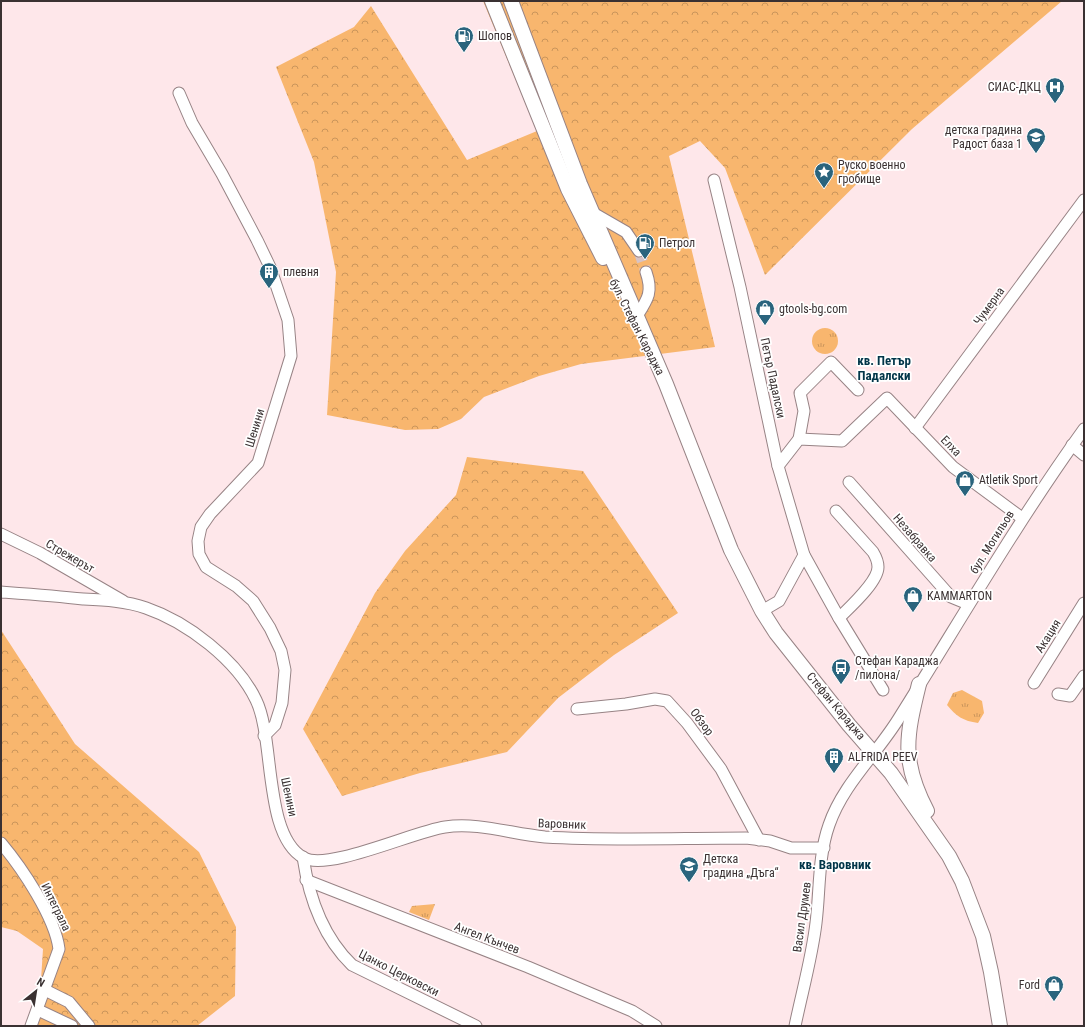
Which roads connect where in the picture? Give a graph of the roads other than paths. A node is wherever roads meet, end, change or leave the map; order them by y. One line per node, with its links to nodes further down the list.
1 (492, 1): 10 (main road, бул. Стефан Караджа)
2 (511, 1): 6 (main road, бул. Стефан Караджа)
3 (179, 93): 35 (street, Шенини)
4 (714, 180): 17 (street, Петър Падалски)
5 (1084, 200): 12 (street, Чумерна)
6 (593, 213): 7 (street); 9 (main road, бул. Стефан Караджа)
7 (639, 251)
8 (646, 272): 9 (street)
9 (637, 316): 10 (main road, бул. Стефан Караджа)
10 (666, 384): 27 (main road, Стефан Караджа)
11 (858, 390): 14 (street)
12 (915, 428): 14 (street, Елха); 20 (street, Елха)
13 (1084, 429): 15 (street, бул. Могильов)
14 (800, 439): 17 (street)
15 (1072, 445): 16 (street); 20 (street, бул. Могильов)
16 (1084, 455)
17 (778, 466): 22 (street, Петър Падалски)
18 (849, 482): 26 (street, Незабравка)
19 (836, 510): 28 (street)
20 (1022, 518): 26 (street, бул. Могильов)
21 (1, 534): 24 (street, Стрежерът)
22 (804, 555): 27 (street); 28 (street, Петър Падалски)
23 (1, 592): 24 (street, Шенини)
24 (125, 602): 35 (street, Шенини)
25 (1084, 602): 30 (street, Акация)
26 (968, 604): 31 (street, бул. Могильов)
27 (762, 611): 36 (main road, Стефан Караджа)
28 (839, 618): 32 (street, Петър Падалски)
29 (1084, 676): 33 (street)
30 (1034, 683)
31 (919, 684): 36 (street, бул. Могильов); 40 (main road)
32 (883, 690)
33 (1058, 694)
34 (577, 709): 37 (street, Обзор)
35 (264, 736): 41 (street, Шенини)
36 (875, 753): 39 (street, Васил Друмев); 40 (main road, Стефан Караджа)
37 (759, 840): 39 (street, Варовник); 41 (street, Варовник)
38 (1, 843): 43 (street, Интеграла)
39 (824, 848): 50 (street, Васил Друмев)
40 (949, 856): 51 (main road, Стефан Караджа)
41 (303, 857): 42 (street, Цанко Церковски)
42 (306, 880): 48 (street, Цанко Церковски); 49 (street, Ангел Кънчев)
43 (45, 990): 44 (street, Интеграла); 47 (street)
44 (38, 1010): 45 (street, Интеграла); 46 (street)
45 (31, 1026)
46 (72, 1026)
47 (89, 1026)
48 (476, 1026)
49 (656, 1026)
50 (795, 1026)
51 (1000, 1026)

